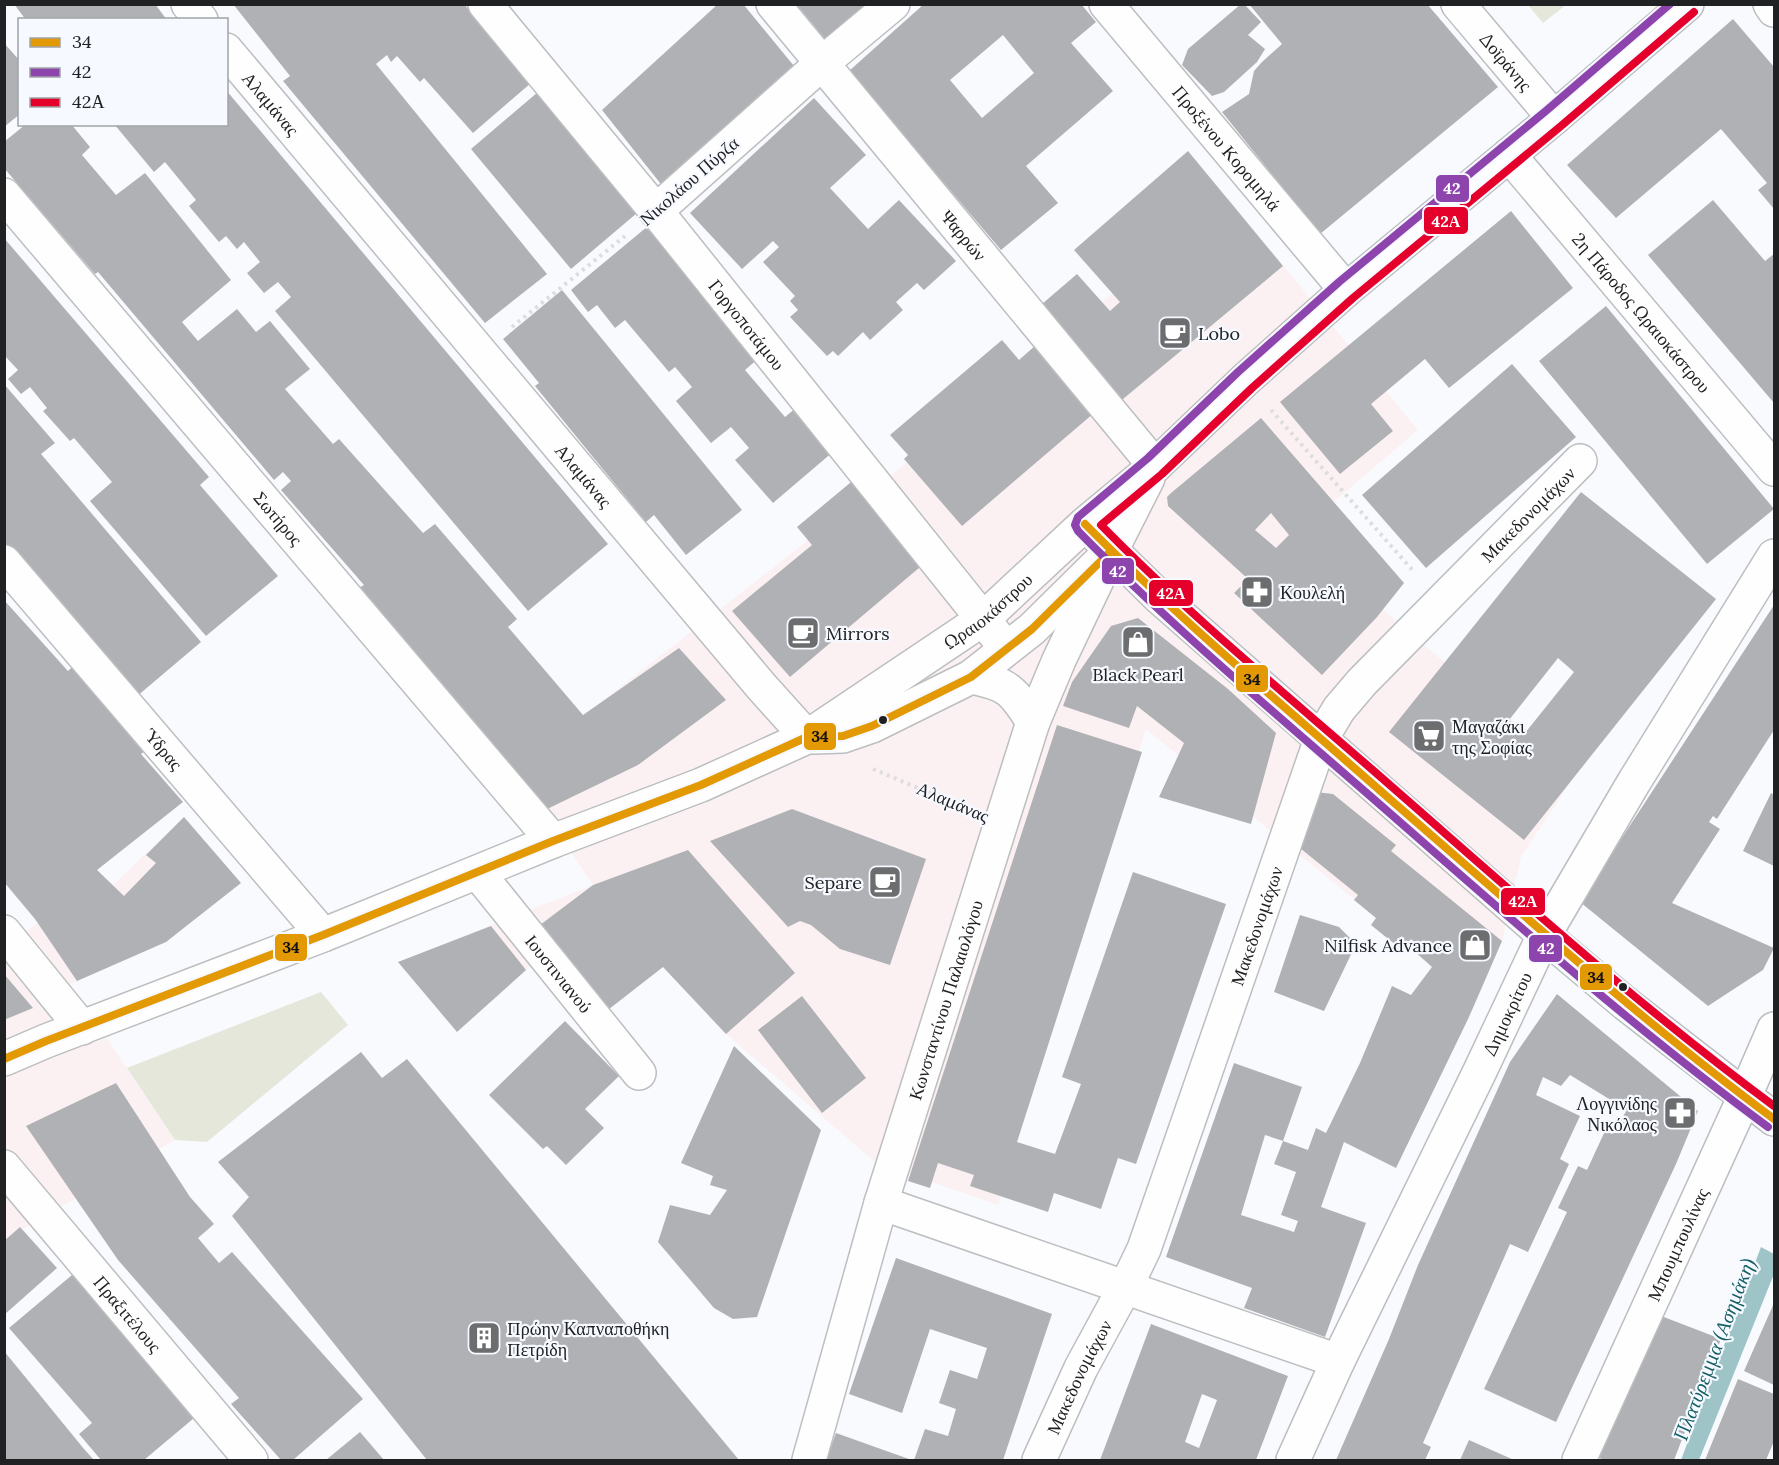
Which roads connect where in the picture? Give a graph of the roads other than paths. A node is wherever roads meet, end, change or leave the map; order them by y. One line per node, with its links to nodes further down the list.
1 (189, 4): 10 (street)
2 (485, 4): 16 (street, Γοργοποτάμου)
3 (772, 4): 12 (street, Ψαρρών)
4 (892, 4): 12 (street, Νικολάου Πύρζα)
5 (1106, 4): 17 (street, Προξένου Κορομηλά)
6 (1458, 4): 13 (street, Δοϊράνης)
7 (1687, 4): 13 (street, Ωραιοκάστρου)
8 (1770, 4): 9 (street)
9 (1774, 10)
10 (200, 18)
11 (228, 52): 29 (street, Αλαμάνας)
12 (820, 64): 16 (street, Νικολάου Πύρζα); 19 (street, Ψαρρών)
13 (1554, 118): 14 (street, Ωραιοκάστρου)
14 (1509, 155): 17 (street, Ωραιοκάστρου); 20 (street, 2η Πάροδος Ωραιοκάστρου)
15 (4, 195): 31 (street, Σωτήρος)
16 (656, 212): 25 (street, Γοργοποτάμου)
17 (1346, 290): 19 (street, Ωραιοκάστρου)
18 (1580, 461): 30 (street, Μακεδονομάχων)
19 (1155, 466): 21 (street, Ωραιοκάστρου); 22 (street, Ωραιοκάστρου)
20 (1774, 469)
21 (1085, 524): 22 (street); 25 (street, Ωραιοκάστρου)
22 (1111, 551): 26 (street, Ωραιοκάστρου); 28 (street, Κωνσταντίνου Παλαιολόγου); 30 (street)
23 (1774, 556): 35 (street, Δημοκρίτου)
24 (4, 562): 34 (street, Ύδρας)
25 (982, 619): 26 (street, Γοργοποτάμου); 29 (street, Ωραιοκάστρου)
26 (1006, 648): 27 (street, Ωραιοκάστρου)
27 (971, 677): 28 (street); 29 (street, Ωραιοκάστρου)
28 (1033, 722): 43 (street, Κωνσταντίνου Παλαιολόγου)
29 (807, 737): 31 (street, Ωραιοκάστρου)
30 (1321, 739): 35 (street); 44 (street, Μακεδονομάχων)
31 (553, 841): 32 (street, Ωραιοκάστρου)
32 (478, 873): 34 (street, Ωραιοκάστρου); 39 (street, Ιουστινιανού)
33 (4, 932): 36 (street)
34 (324, 935): 36 (street, Ωραιοκάστρου)
35 (1544, 935): 40 (street); 45 (street, Δημοκρίτου)
36 (82, 1028): 38 (street, Ωραιοκάστρου)
37 (1774, 1029): 40 (street, Μπουμπουλίνας)
38 (4, 1059)
39 (639, 1072)
40 (1744, 1098): 41 (street); 50 (street, Μπουμπουλίνας)
41 (1774, 1119)
42 (4, 1167): 46 (street, Πραξιτέλους)
43 (881, 1203): 44 (street); 47 (street, Κωνσταντίνου Παλαιολόγου)
44 (1125, 1288): 45 (street); 48 (street, Μακεδονομάχων)
45 (1338, 1361): 49 (street, Δημοκρίτου)
46 (251, 1461)
47 (809, 1461)
48 (1039, 1461)
49 (1293, 1461)
50 (1579, 1461)

